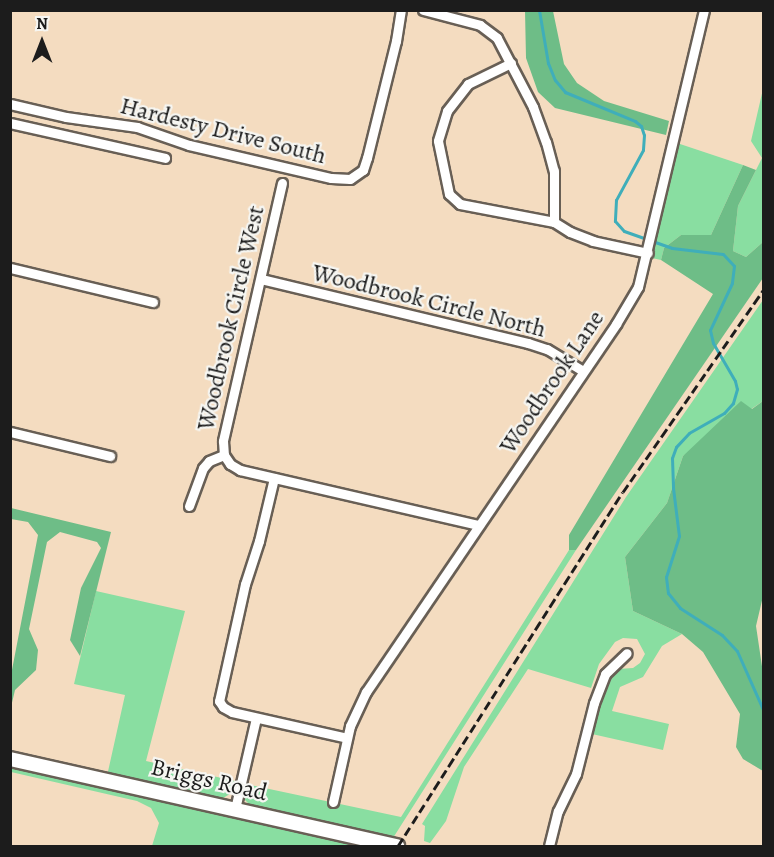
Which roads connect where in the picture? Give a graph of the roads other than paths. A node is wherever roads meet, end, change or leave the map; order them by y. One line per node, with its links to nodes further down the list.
1 (401, 10): 5 (street, Hardesty Drive South)
2 (423, 10): 4 (street)
3 (704, 10): 10 (street, Woodbrook Lane)
4 (511, 63): 9 (street); 9 (street)
5 (10, 104)
6 (10, 123): 7 (street)
7 (165, 158)
8 (282, 183): 12 (street, Woodbrook Circle West)
9 (554, 222): 10 (street)
10 (649, 244): 14 (street, Woodbrook Lane)
11 (10, 268): 13 (street)
12 (261, 279): 14 (street, Woodbrook Circle North); 16 (street, Woodbrook Circle West)
13 (153, 302)
14 (583, 371): 20 (street, Woodbrook Lane)
15 (10, 432): 17 (street)
16 (224, 455): 18 (street, Woodbrook Circle West); 19 (street)
17 (110, 456)
18 (274, 478): 20 (street, Woodbrook Circle West); 22 (street)
19 (189, 506)
20 (479, 525): 23 (street, Woodbrook Lane)
21 (627, 653): 28 (street)
22 (256, 718): 23 (street); 26 (street)
23 (347, 738): 25 (street, Woodbrook Lane)
24 (10, 759): 26 (street, Briggs Road)
25 (333, 802)
26 (235, 809): 27 (street, Briggs Road)
27 (397, 846)
28 (549, 846)

